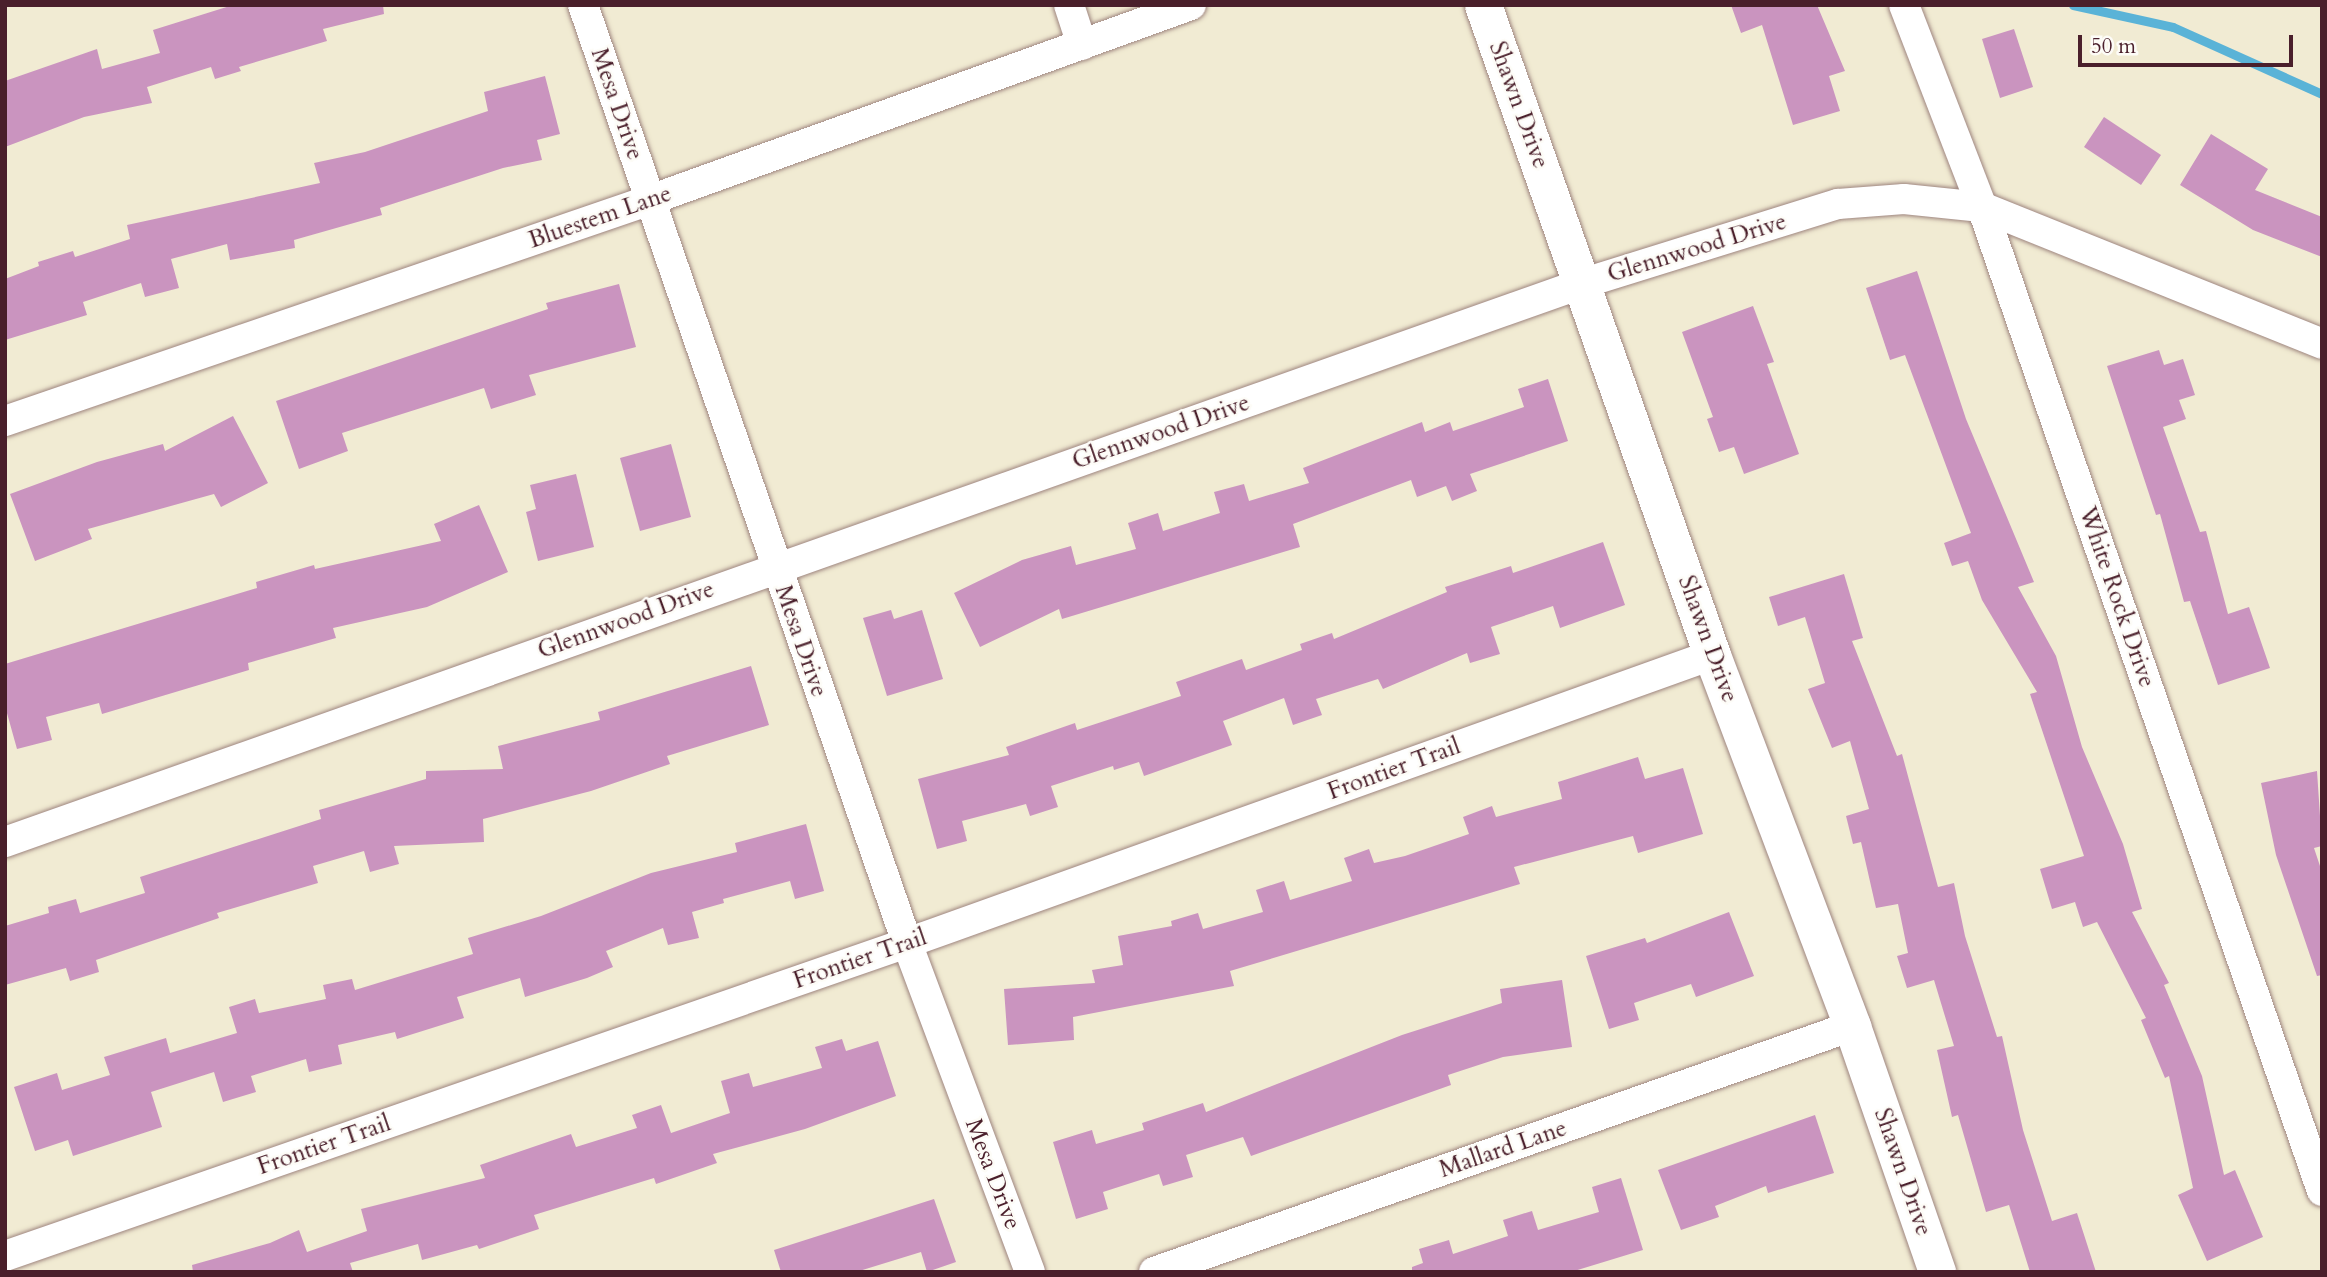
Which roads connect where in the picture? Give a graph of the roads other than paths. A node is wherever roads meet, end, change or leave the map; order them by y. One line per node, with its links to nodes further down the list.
1 (583, 5): 7 (street, Mesa Drive)
2 (1069, 5): 6 (street)
3 (1191, 5): 6 (street, Bluestem Lane)
4 (1483, 5): 9 (street, Shawn Drive)
5 (1904, 5): 8 (street, White Rock Drive)
6 (1082, 45): 7 (street, Bluestem Lane)
7 (650, 200): 11 (street, Bluestem Lane); 12 (street, Mesa Drive)
8 (1982, 206): 9 (street, Glennwood Drive); 10 (street, Glennwood Drive); 17 (street, White Rock Drive)
9 (1584, 283): 12 (street, Glennwood Drive); 13 (street, Shawn Drive)
10 (2322, 344)
11 (5, 421)
12 (775, 567): 14 (street, Glennwood Drive); 15 (street, Mesa Drive)
13 (1712, 655): 15 (street, Frontier Trail); 16 (street, Shawn Drive)
14 (5, 842)
15 (907, 943): 18 (street, Frontier Trail); 19 (street, Mesa Drive)
16 (1852, 1026): 20 (street, Mallard Lane); 21 (street, Shawn Drive)
17 (2322, 1191)
18 (5, 1256)
19 (1030, 1272)
20 (1154, 1272)
21 (1937, 1272)

